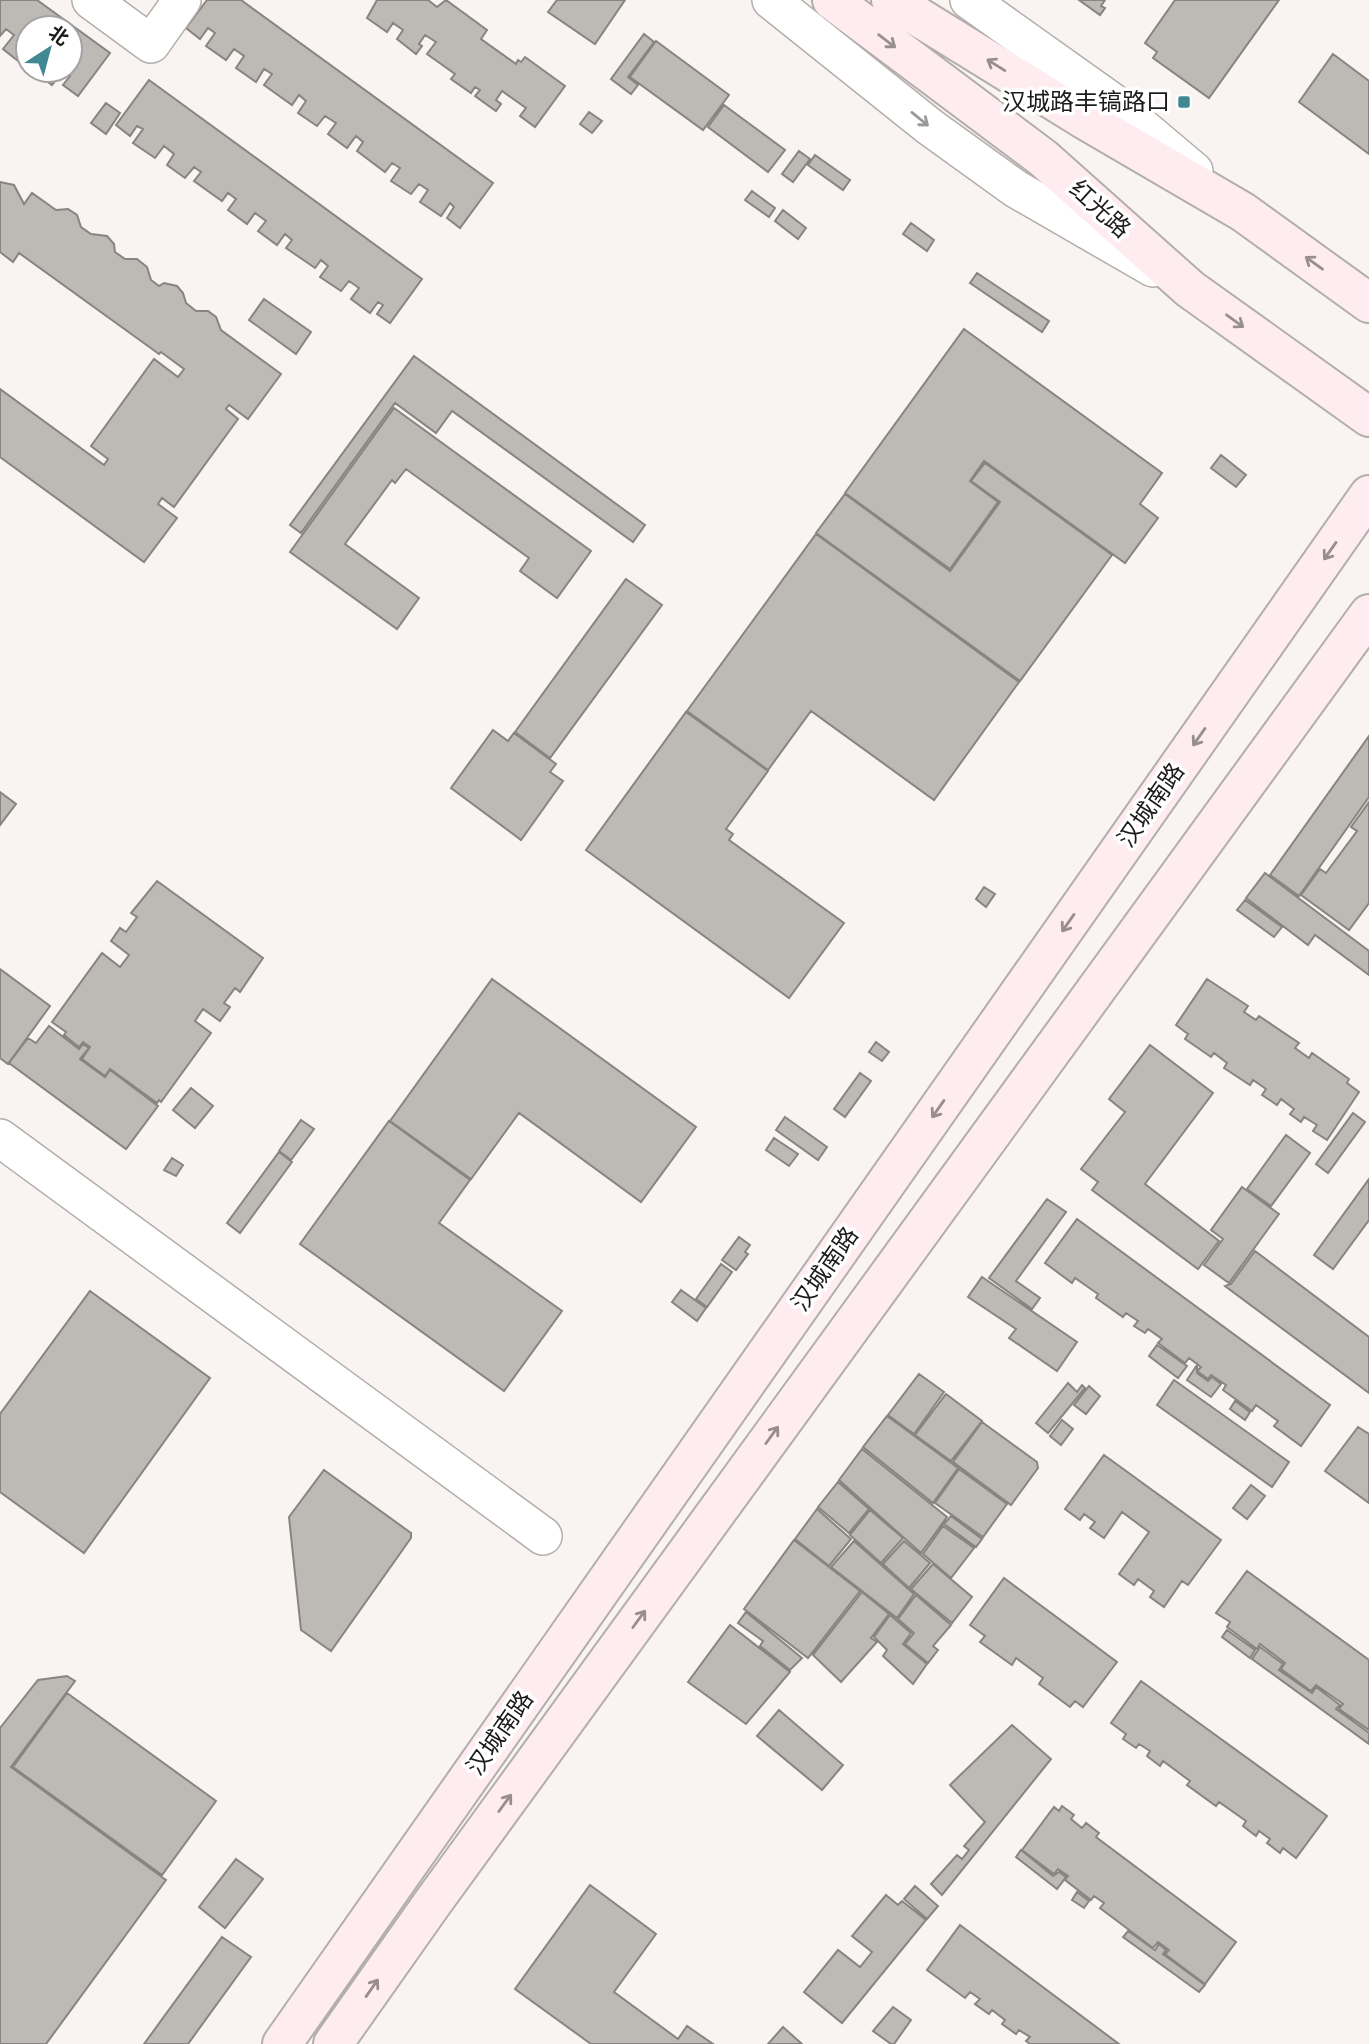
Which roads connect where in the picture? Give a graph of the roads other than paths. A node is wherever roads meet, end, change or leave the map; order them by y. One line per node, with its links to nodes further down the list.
1 (91, 0): 2 (street)
2 (182, 0)
3 (771, 0): 8 (street, one-way to 8)
4 (832, 0): 8 (main road, 红光路, one-way to 8)
5 (891, 0): 7 (main road, one-way to 5)
6 (969, 0): 7 (street)
7 (1243, 212): 9 (main road, one-way to 7)
8 (1190, 289): 10 (main road, 红光路, one-way to 10)
9 (1369, 303)
10 (1369, 417)
11 (1369, 495): 15 (main road, 汉城南路, one-way to 15)
12 (1369, 614): 16 (main road, 汉城南路, one-way to 12)
13 (0, 1138): 14 (street)
14 (543, 1536)
15 (282, 2044)
16 (333, 2044)

